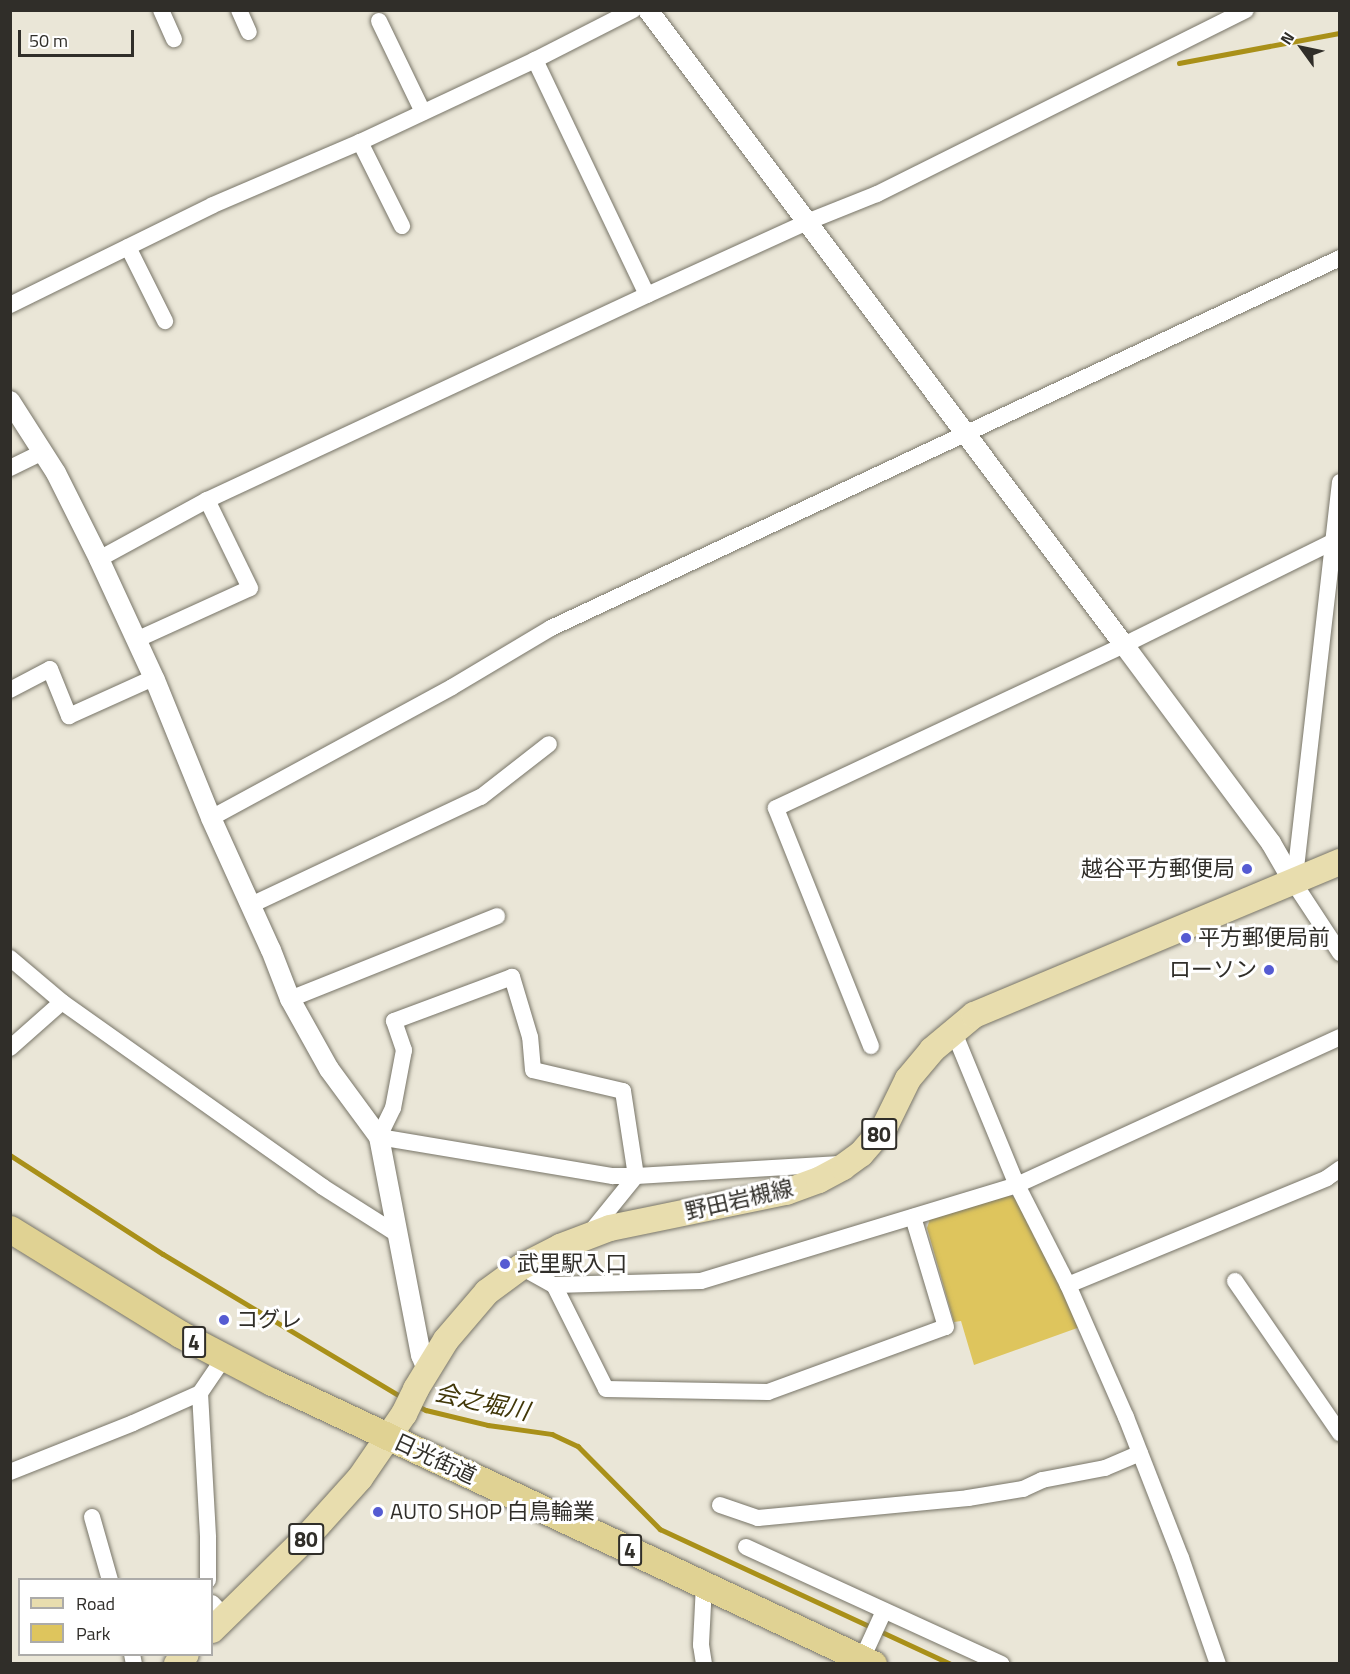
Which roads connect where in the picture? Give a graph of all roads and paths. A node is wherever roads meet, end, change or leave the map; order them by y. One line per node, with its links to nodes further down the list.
1 (161, 10): 8 (street)
2 (239, 10): 7 (street)
3 (633, 10): 9 (street)
4 (648, 10): 12 (street)
5 (1246, 10): 12 (street)
6 (379, 21): 10 (street)
7 (249, 32)
8 (174, 39)
9 (535, 60): 10 (street); 16 (street)
10 (423, 112): 11 (street)
11 (360, 142): 13 (street); 14 (street)
12 (807, 222): 16 (street); 20 (street)
13 (402, 226)
14 (128, 247): 17 (street); 18 (street)
15 (1340, 258): 20 (street)
16 (647, 295): 24 (street)
17 (10, 304)
18 (165, 321)
19 (10, 401): 21 (street)
20 (967, 434): 28 (street); 32 (street)
21 (43, 452): 22 (street); 26 (street)
22 (10, 468)
23 (1340, 482): 25 (street)
24 (207, 500): 26 (street); 27 (street)
25 (1335, 548): 28 (street); 34 (street)
26 (99, 559): 27 (street)
27 (136, 640): 29 (street)
28 (1124, 645): 34 (street); 43 (street)
29 (153, 678): 30 (street); 32 (street)
30 (10, 690)
31 (549, 744): 35 (street)
32 (211, 818): 35 (street)
33 (1340, 862): 34 (main road, 野田岩槻線 / 80)
34 (1294, 883): 37 (street); 41 (main road, 野田岩槻線 / 80)
35 (251, 905): 39 (street)
36 (497, 916): 39 (street)
37 (1340, 953)
38 (10, 958): 40 (street)
39 (290, 999): 45 (street)
40 (62, 1002): 44 (street); 52 (street)
41 (953, 1030): 46 (main road, 野田岩槻線 / 80); 49 (street)
42 (1340, 1037): 49 (street)
43 (871, 1046)
44 (10, 1048)
45 (379, 1137): 48 (street); 48 (street); 52 (street)
46 (848, 1164): 48 (street); 53 (main road, 野田岩槻線 / 80)
47 (1340, 1169): 57 (street)
48 (636, 1176): 53 (street)
49 (1017, 1185): 50 (street); 57 (street)
50 (913, 1217): 56 (street); 56 (street)
51 (10, 1229): 58 (highway, 日光街道 / 4)
52 (397, 1234): 59 (street)
53 (587, 1237): 54 (main road, 野田岩槻線 / 80)
54 (520, 1267): 56 (street); 59 (main road, 野田岩槻線 / 80)
55 (1235, 1281): 61 (street)
56 (554, 1285)
57 (1068, 1285): 63 (street)
58 (224, 1358): 60 (street); 62 (highway, 日光街道 / 4)
59 (416, 1389): 62 (main road, 野田岩槻線 / 80)
60 (200, 1393): 64 (street); 69 (street)
61 (1340, 1433)
62 (388, 1437): 70 (highway, 日光街道 / 4); 72 (main road, 野田岩槻線 / 80)
63 (1140, 1453): 65 (street); 76 (street)
64 (10, 1472)
65 (720, 1505)
66 (92, 1516): 68 (street)
67 (746, 1547): 71 (street)
68 (109, 1578)
69 (208, 1578)
70 (704, 1586): 73 (highway, 日光街道 / 4); 74 (street)
71 (883, 1614): 73 (street); 75 (street)
72 (216, 1616)
73 (868, 1654)
74 (704, 1664)
75 (1001, 1664)
76 (1218, 1664)

